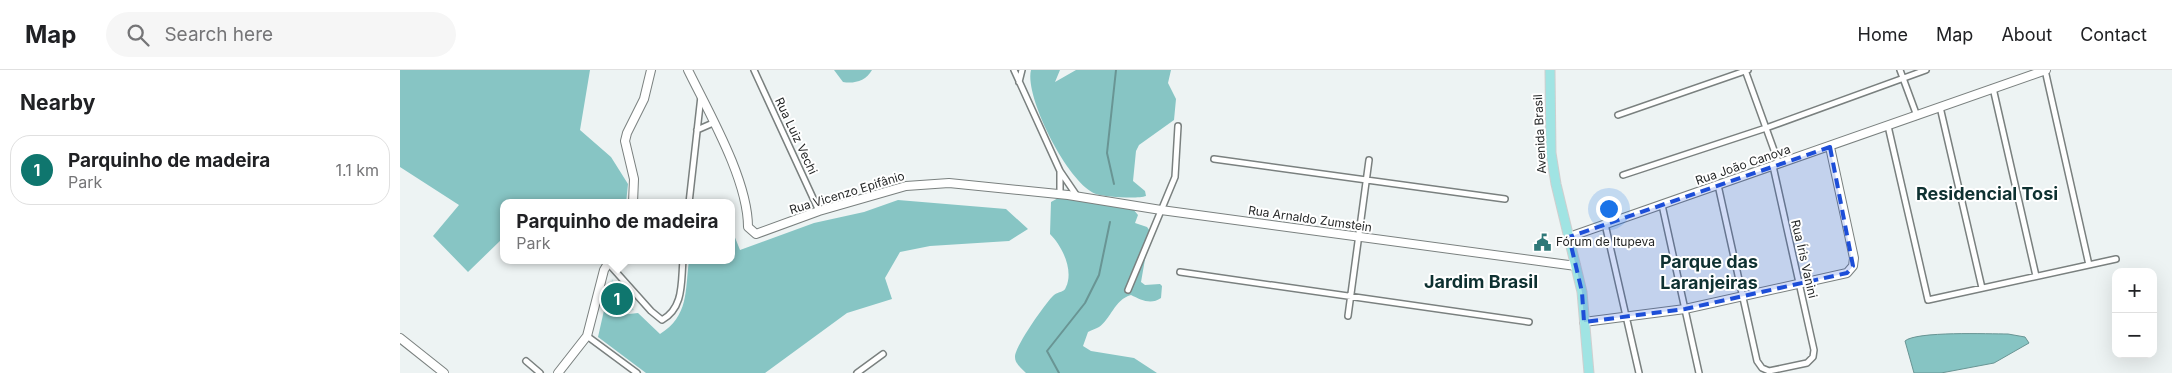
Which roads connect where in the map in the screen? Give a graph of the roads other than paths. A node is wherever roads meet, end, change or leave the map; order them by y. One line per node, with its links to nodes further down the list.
1 (651, 70): 34 (street)
2 (688, 70): 14 (street)
3 (754, 70): 39 (street, Rua Luiz Vechi)
4 (1014, 70): 12 (street)
5 (1022, 70): 12 (street)
6 (1550, 70): 42 (main road, Avenida Brasil)
7 (1746, 70): 16 (street); 21 (street, Rua Íris Vanini)
8 (1900, 70): 11 (street)
9 (1926, 70): 11 (street)
10 (2046, 70): 13 (street, Rua João Canova); 47 (street)
11 (1903, 78): 17 (street); 21 (street)
12 (1019, 82): 27 (street)
13 (1993, 88): 15 (street, Rua João Canova); 50 (street)
14 (701, 95): 18 (street); 22 (street)
15 (1940, 107): 17 (street, Rua João Canova); 52 (street)
16 (1618, 115)
17 (1917, 116): 20 (street, Rua João Canova)
18 (713, 123): 22 (street); 39 (street, Rua Vicenzo Epifânio)
19 (1178, 126): 38 (street)
20 (1888, 126): 23 (street, Rua João Canova); 52 (street)
21 (1766, 128): 26 (street, Rua Íris Vanini); 28 (street)
22 (697, 130): 35 (street)
23 (1830, 146): 26 (street, Rua João Canova); 51 (street)
24 (1214, 159): 29 (street)
25 (1369, 160): 29 (street)
26 (1776, 165): 30 (street, Rua João Canova); 51 (street, Rua Íris Vanini)
27 (1060, 171): 32 (street); 33 (street)
28 (1624, 175)
29 (1366, 181): 36 (street); 41 (street)
30 (1718, 185): 37 (street, Rua João Canova); 55 (street)
31 (1040, 193): 32 (street, Rua Arnaldo Zumstein); 39 (street, Rua Vicenzo Epifânio)
32 (1060, 195): 33 (street, Rua Arnaldo Zumstein)
33 (1078, 197): 38 (street, Rua Arnaldo Zumstein)
34 (633, 199)
35 (689, 199)
36 (1505, 199)
37 (1662, 204): 40 (street, Rua João Canova); 56 (street)
38 (1161, 210): 41 (street, Rua Arnaldo Zumstein); 53 (street)
39 (819, 211)
40 (1606, 224): 42 (street, Rua João Canova); 58 (street)
41 (1358, 237): 48 (street, Rua Arnaldo Zumstein); 54 (street)
42 (1569, 237): 48 (main road, Avenida Brasil)
43 (2116, 259): 47 (street)
44 (607, 264): 61 (street)
45 (610, 264): 46 (street)
46 (683, 264)
47 (2089, 265): 50 (street)
48 (1576, 266): 60 (main road, Avenida Brasil)
49 (1180, 272): 54 (street)
50 (2036, 276): 52 (street)
51 (1799, 283): 55 (street); 55 (street, Rua Íris Vanini)
52 (1982, 288)
53 (1128, 290)
54 (1350, 295): 57 (street); 59 (street)
55 (1743, 296): 56 (street)
56 (1685, 309): 58 (street); 72 (street)
57 (1348, 316)
58 (1626, 316): 60 (street); 71 (street)
59 (1529, 322)
60 (1584, 322): 70 (main road, Avenida Brasil)
61 (587, 336): 67 (street); 68 (street)
62 (402, 341): 65 (street)
63 (883, 354): 69 (street)
64 (526, 361): 66 (street)
65 (444, 373)
66 (540, 373)
67 (558, 373)
68 (637, 373)
69 (857, 373)
70 (1589, 373)
71 (1639, 373)
72 (1699, 373)

